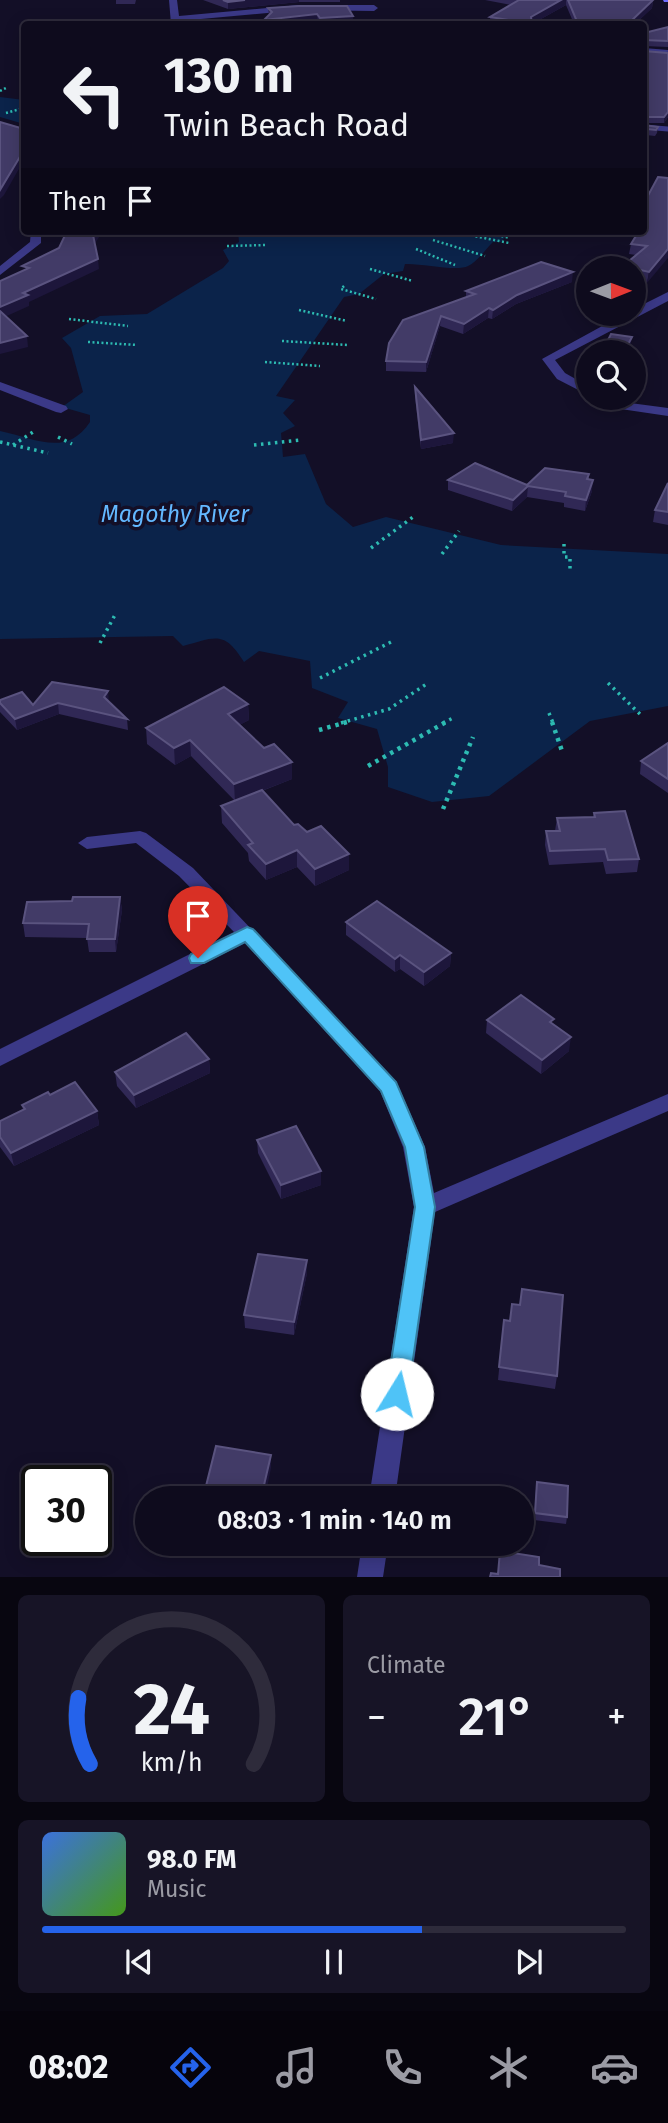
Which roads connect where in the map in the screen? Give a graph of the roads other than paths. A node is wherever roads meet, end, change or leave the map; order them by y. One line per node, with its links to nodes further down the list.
1 (173, 0): 3 (street)
2 (374, 8): 4 (street)
3 (175, 21)
4 (184, 21)
5 (647, 51): 6 (street)
6 (668, 52)
7 (647, 127): 8 (lane)
8 (668, 129)
9 (36, 235): 10 (street)
10 (0, 272)
11 (668, 296): 12 (street)
12 (584, 340)
13 (576, 344): 14 (street)
14 (576, 384)
15 (0, 386): 16 (street)
16 (61, 409)
17 (646, 409): 18 (street)
18 (668, 412)
19 (87, 843): 20 (street)
20 (247, 934): 21 (street); 23 (street)
21 (0, 1058)
22 (668, 1102): 23 (street)
23 (425, 1207): 24 (street)
24 (384, 1486)
25 (373, 1556): 26 (street)
26 (370, 1577)

